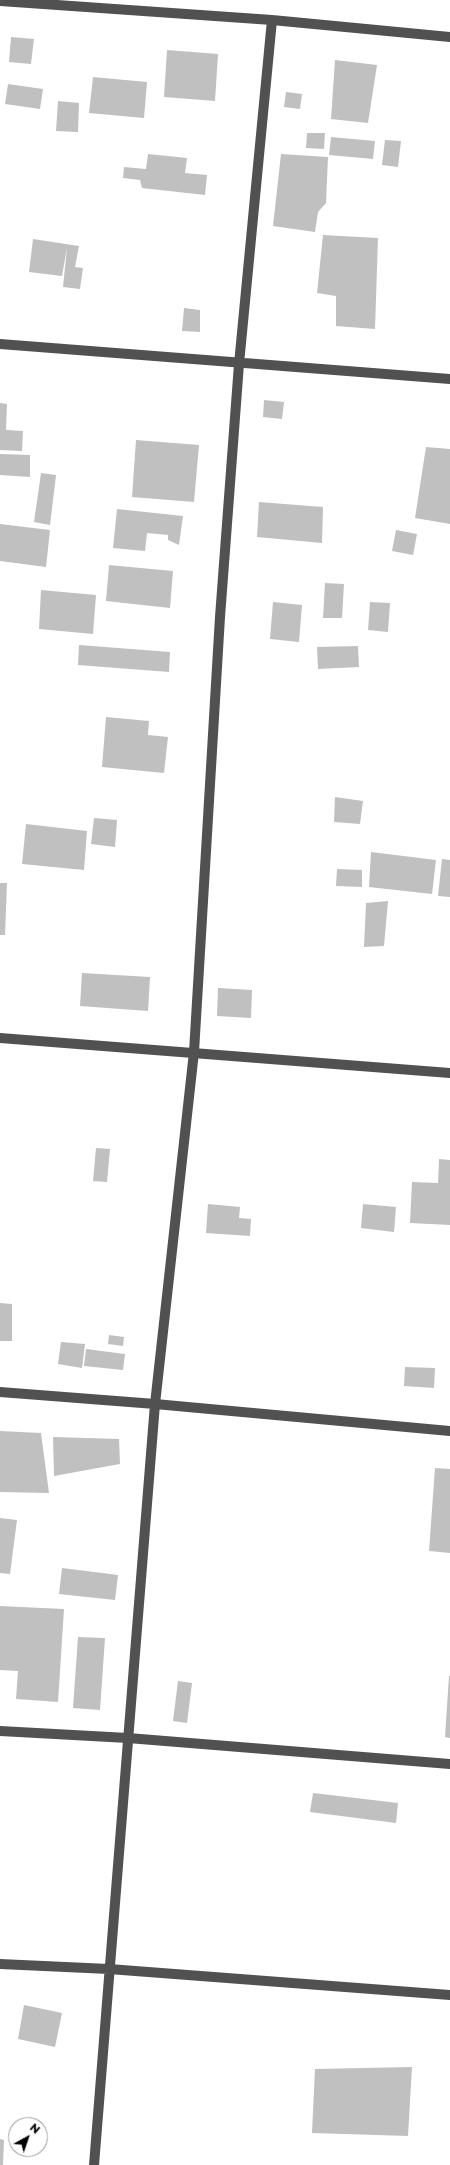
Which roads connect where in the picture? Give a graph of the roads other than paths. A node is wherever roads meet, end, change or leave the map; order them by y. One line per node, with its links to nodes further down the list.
1 (0, 1): 2 (street)
2 (272, 20): 3 (street); 5 (street)
3 (450, 37)
4 (0, 344): 5 (street)
5 (239, 364): 6 (street); 8 (street)
6 (450, 379)
7 (0, 1038): 8 (street)
8 (194, 1052): 9 (street); 11 (street)
9 (450, 1073)
10 (0, 1392): 11 (street)
11 (155, 1404): 12 (street); 14 (street)
12 (450, 1431)
13 (0, 1731): 14 (street)
14 (128, 1738): 15 (street); 17 (street)
15 (450, 1764)
16 (0, 1964): 17 (street)
17 (109, 1969): 18 (street); 19 (street)
18 (450, 1994)
19 (94, 2165)

